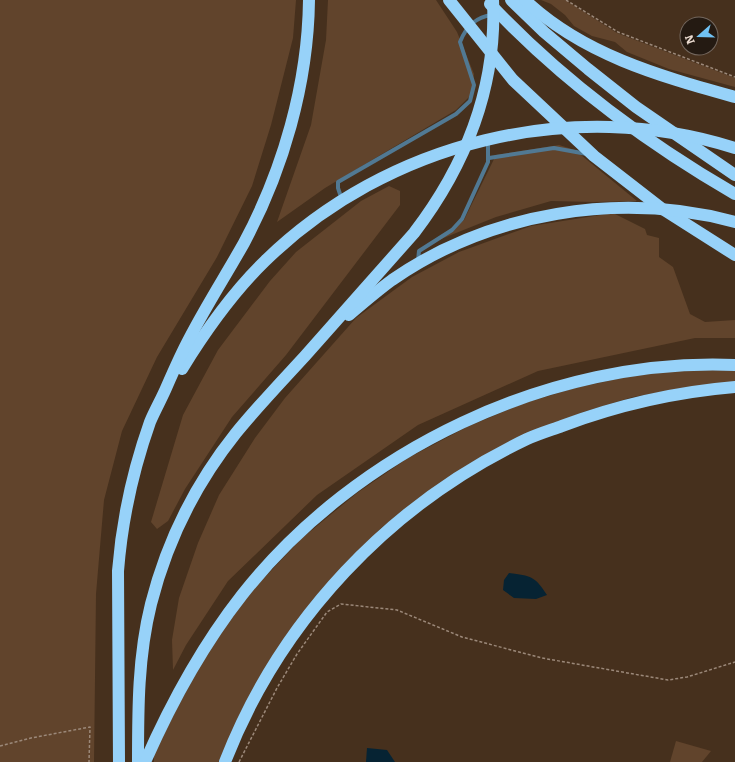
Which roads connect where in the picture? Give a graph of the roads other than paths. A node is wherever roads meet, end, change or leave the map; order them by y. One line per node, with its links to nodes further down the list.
1 (309, 0): 23 (highway)
2 (449, 0): 8 (highway)
3 (486, 0): 7 (highway)
4 (493, 0): 20 (highway)
5 (511, 0): 14 (highway)
6 (526, 0): 9 (highway)
7 (501, 15): 8 (lane); 15 (highway)
8 (469, 26): 12 (highway); 16 (lane)
9 (735, 97)
10 (488, 139): 11 (highway); 13 (lane); 16 (highway)
11 (730, 147)
12 (594, 156): 13 (lane); 18 (highway)
13 (489, 158): 19 (lane)
14 (735, 175)
15 (735, 194)
16 (342, 200): 23 (highway)
17 (735, 222): 19 (highway)
18 (735, 255)
19 (418, 264): 20 (highway)
20 (312, 347): 25 (highway)
21 (735, 365): 26 (highway)
22 (735, 387): 27 (highway)
23 (151, 421): 24 (highway)
24 (119, 762)
25 (138, 762)
26 (145, 762)
27 (225, 762)

